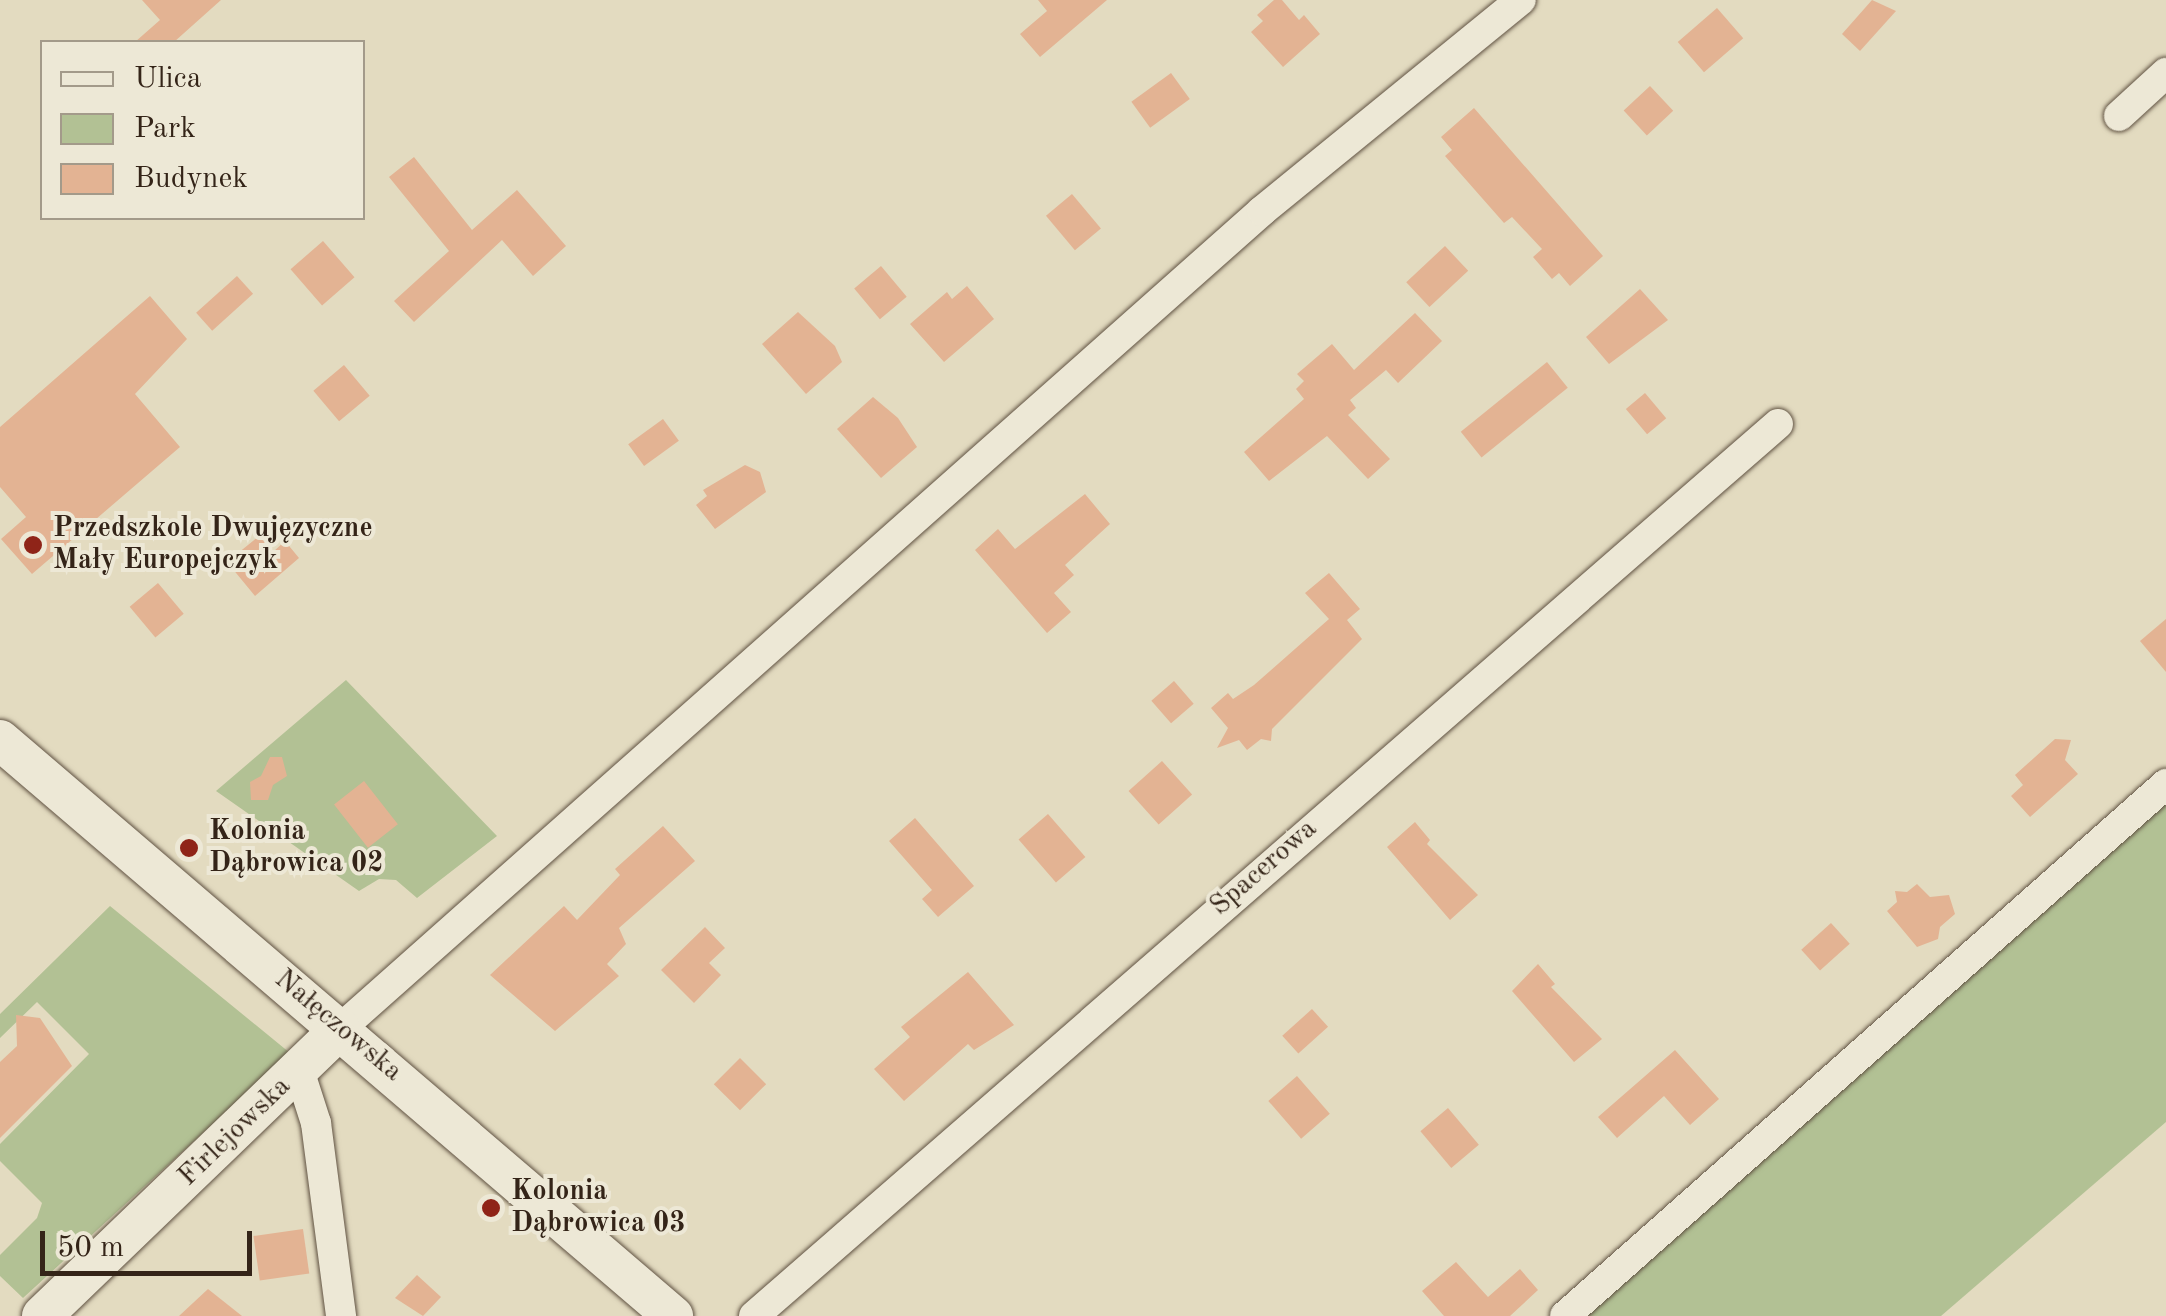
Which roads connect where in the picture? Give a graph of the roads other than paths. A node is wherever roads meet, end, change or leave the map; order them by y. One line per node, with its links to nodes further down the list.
1 (1521, 0): 7 (street)
2 (2166, 74): 3 (street)
3 (2119, 116)
4 (1778, 424): 12 (street, Spacerowa)
5 (0, 740): 7 (main road, Nałęczowska)
6 (2166, 784): 13 (street)
7 (340, 1028): 8 (main road, Firlejowska); 11 (main road, Nałęczowska)
8 (298, 1070): 9 (main road, Firlejowska); 10 (street)
9 (42, 1316)
10 (341, 1316)
11 (672, 1316)
12 (754, 1316)
13 (1565, 1316)

